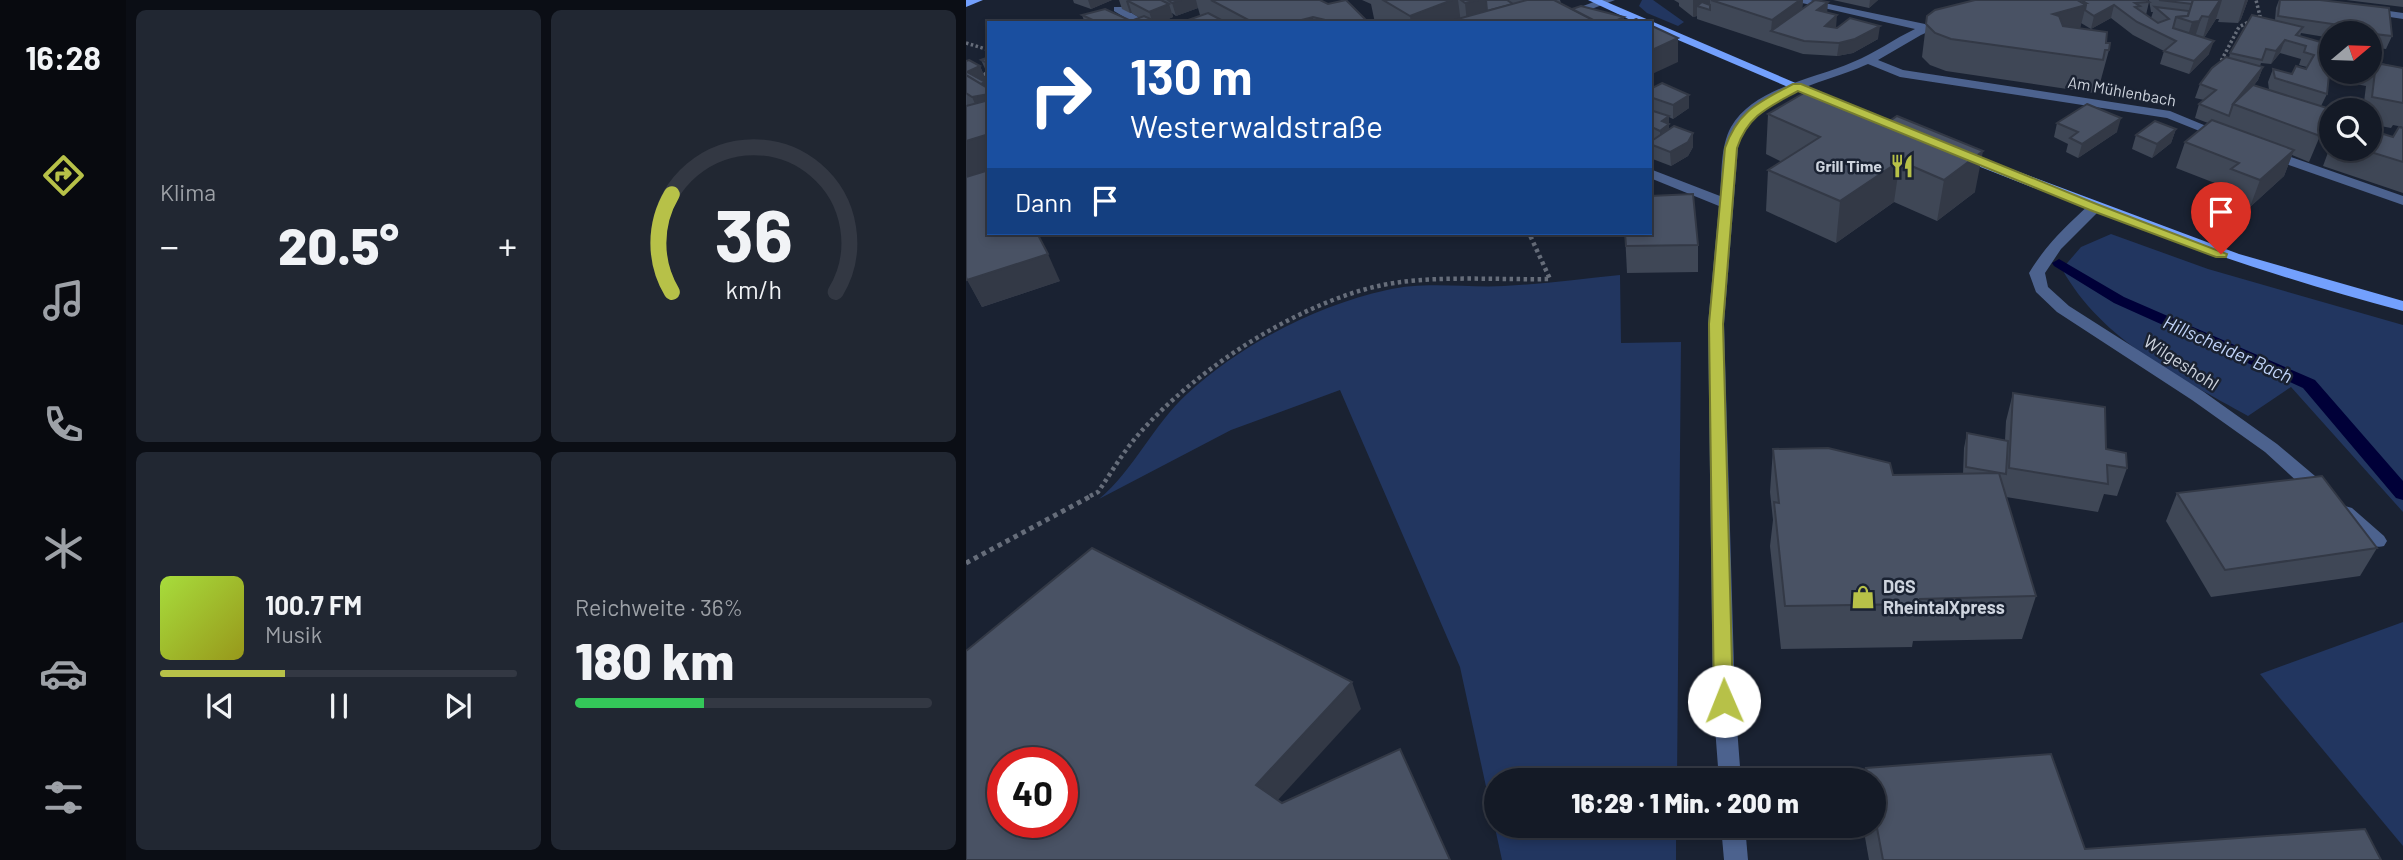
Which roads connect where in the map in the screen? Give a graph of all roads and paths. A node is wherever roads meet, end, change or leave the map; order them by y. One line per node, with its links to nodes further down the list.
1 (978, 0): 5 (main road)
2 (1794, 0): 14 (street)
3 (2256, 0): 22 (path)
4 (1601, 1): 11 (street); 12 (main road)
5 (966, 4)
6 (1118, 9): 10 (street)
7 (2359, 10): 8 (street)
8 (2403, 16)
9 (1955, 18): 14 (street)
10 (1139, 21)
11 (1548, 21)
12 (1645, 21)
13 (1652, 24): 20 (main road)
14 (1923, 27): 17 (street)
15 (966, 43): 16 (path)
16 (987, 49)
17 (1868, 60): 20 (street); 22 (street, Am Mühlenbach)
18 (971, 66): 19 (path)
19 (987, 76)
20 (1797, 87): 21 (main road); 28 (street)
21 (1847, 107)
22 (2170, 116): 23 (street, Am Mühlenbach)
23 (2233, 139)
24 (1946, 148): 29 (main road)
25 (2258, 149): 27 (street)
26 (1652, 174): 28 (street)
27 (2403, 201)
28 (1727, 204): 34 (street)
29 (2094, 208): 31 (main road); 32 (street, Wilgeshohl)
30 (1530, 235): 33 (path)
31 (2403, 306)
32 (2377, 541)
33 (966, 563)
34 (1729, 768)
35 (1734, 838): 36 (street)
36 (1736, 860)

